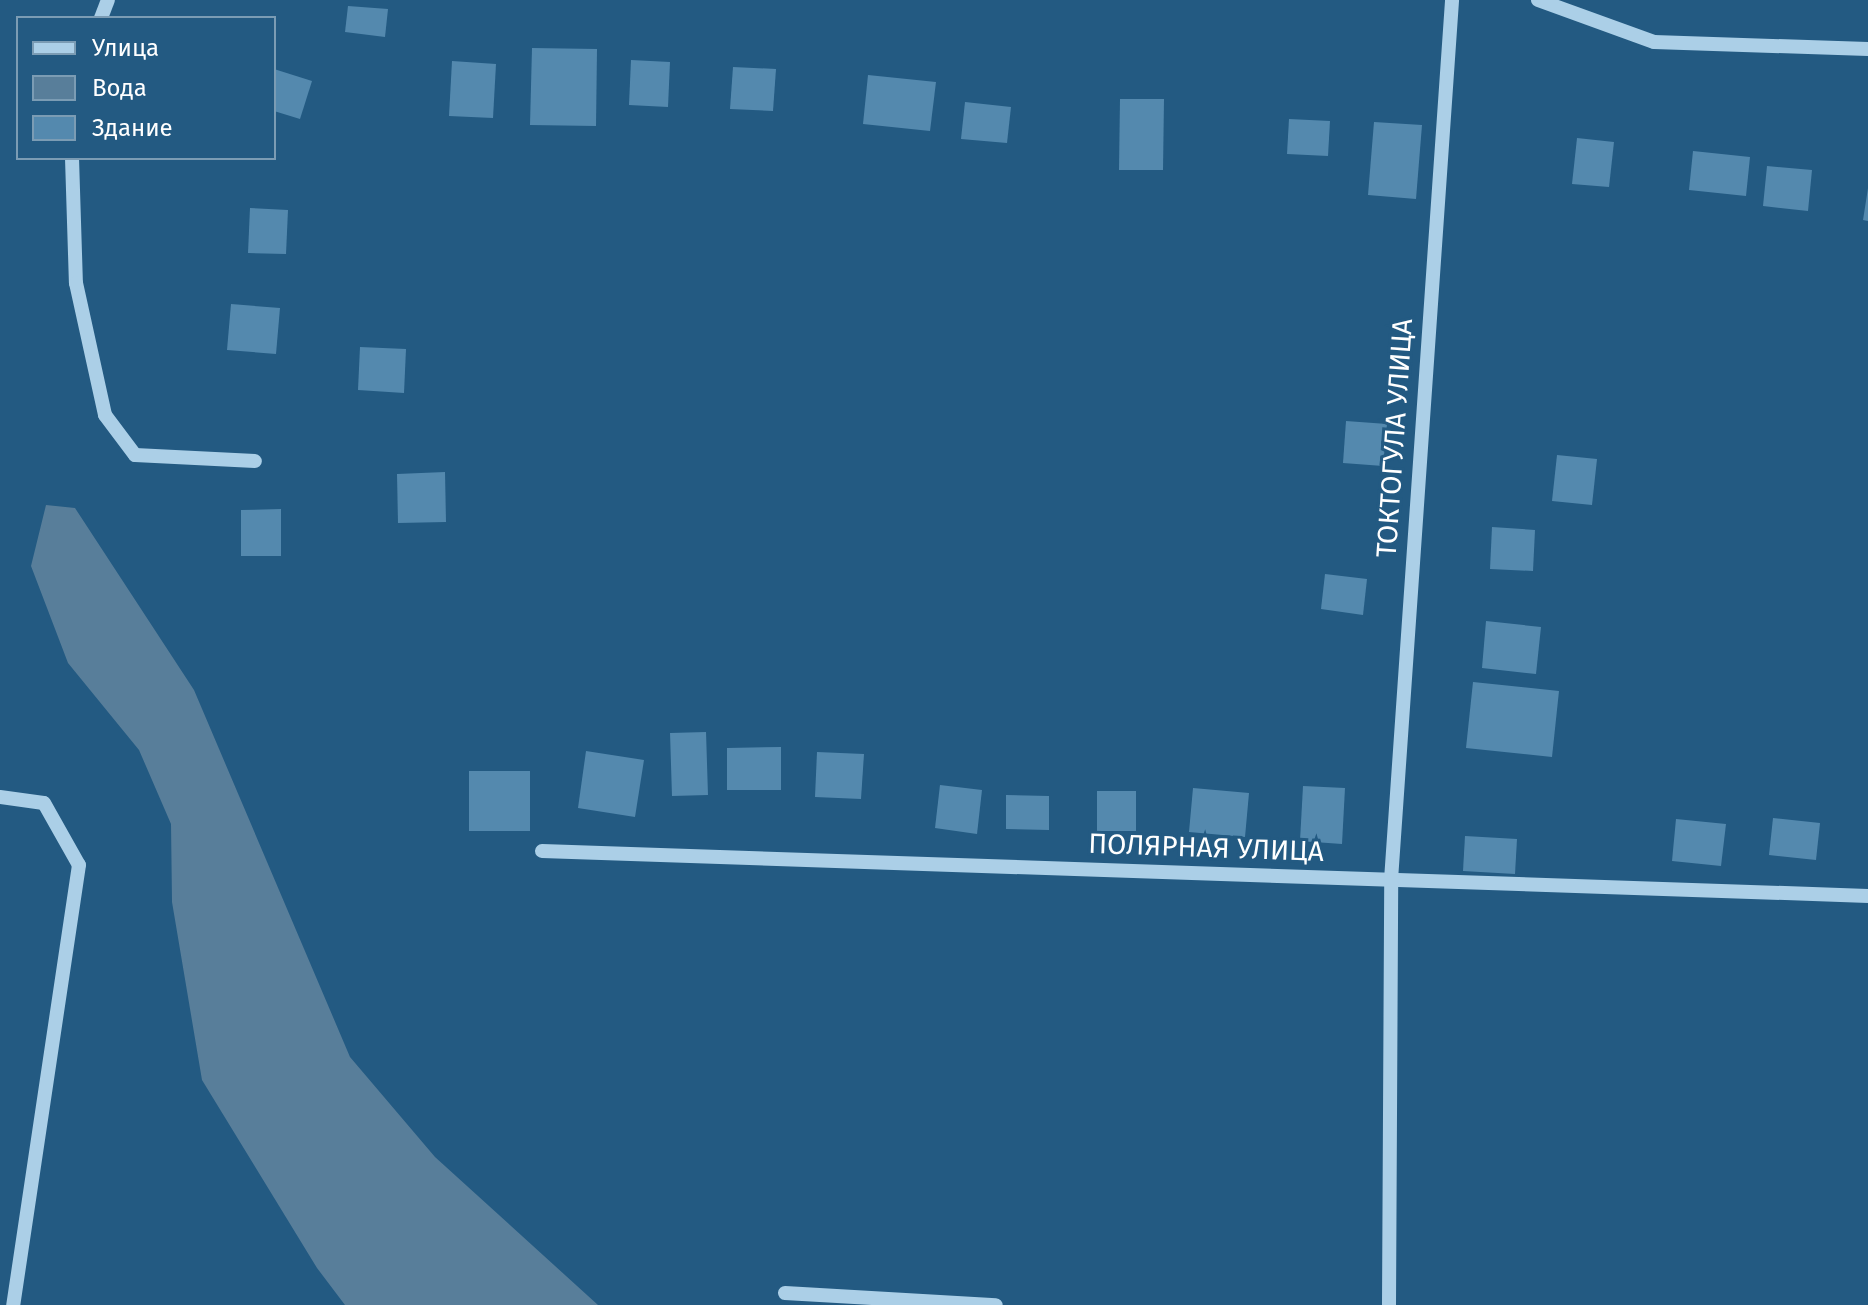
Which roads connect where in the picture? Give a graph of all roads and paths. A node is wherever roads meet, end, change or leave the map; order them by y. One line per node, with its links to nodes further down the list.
1 (1452, 0): 8 (street, ТОКТОГУЛА УЛИЦА)
2 (1538, 0): 3 (street)
3 (1868, 49)
4 (72, 160): 5 (street)
5 (255, 461)
6 (0, 797): 11 (street)
7 (542, 851): 8 (street, ПОЛЯРНАЯ УЛИЦА)
8 (1391, 880): 9 (street, ПОЛЯРНАЯ УЛИЦА); 13 (street, ТОКТОГУЛА УЛИЦА)
9 (1868, 896)
10 (785, 1293): 12 (street)
11 (13, 1305)
12 (996, 1305)
13 (1389, 1305)

